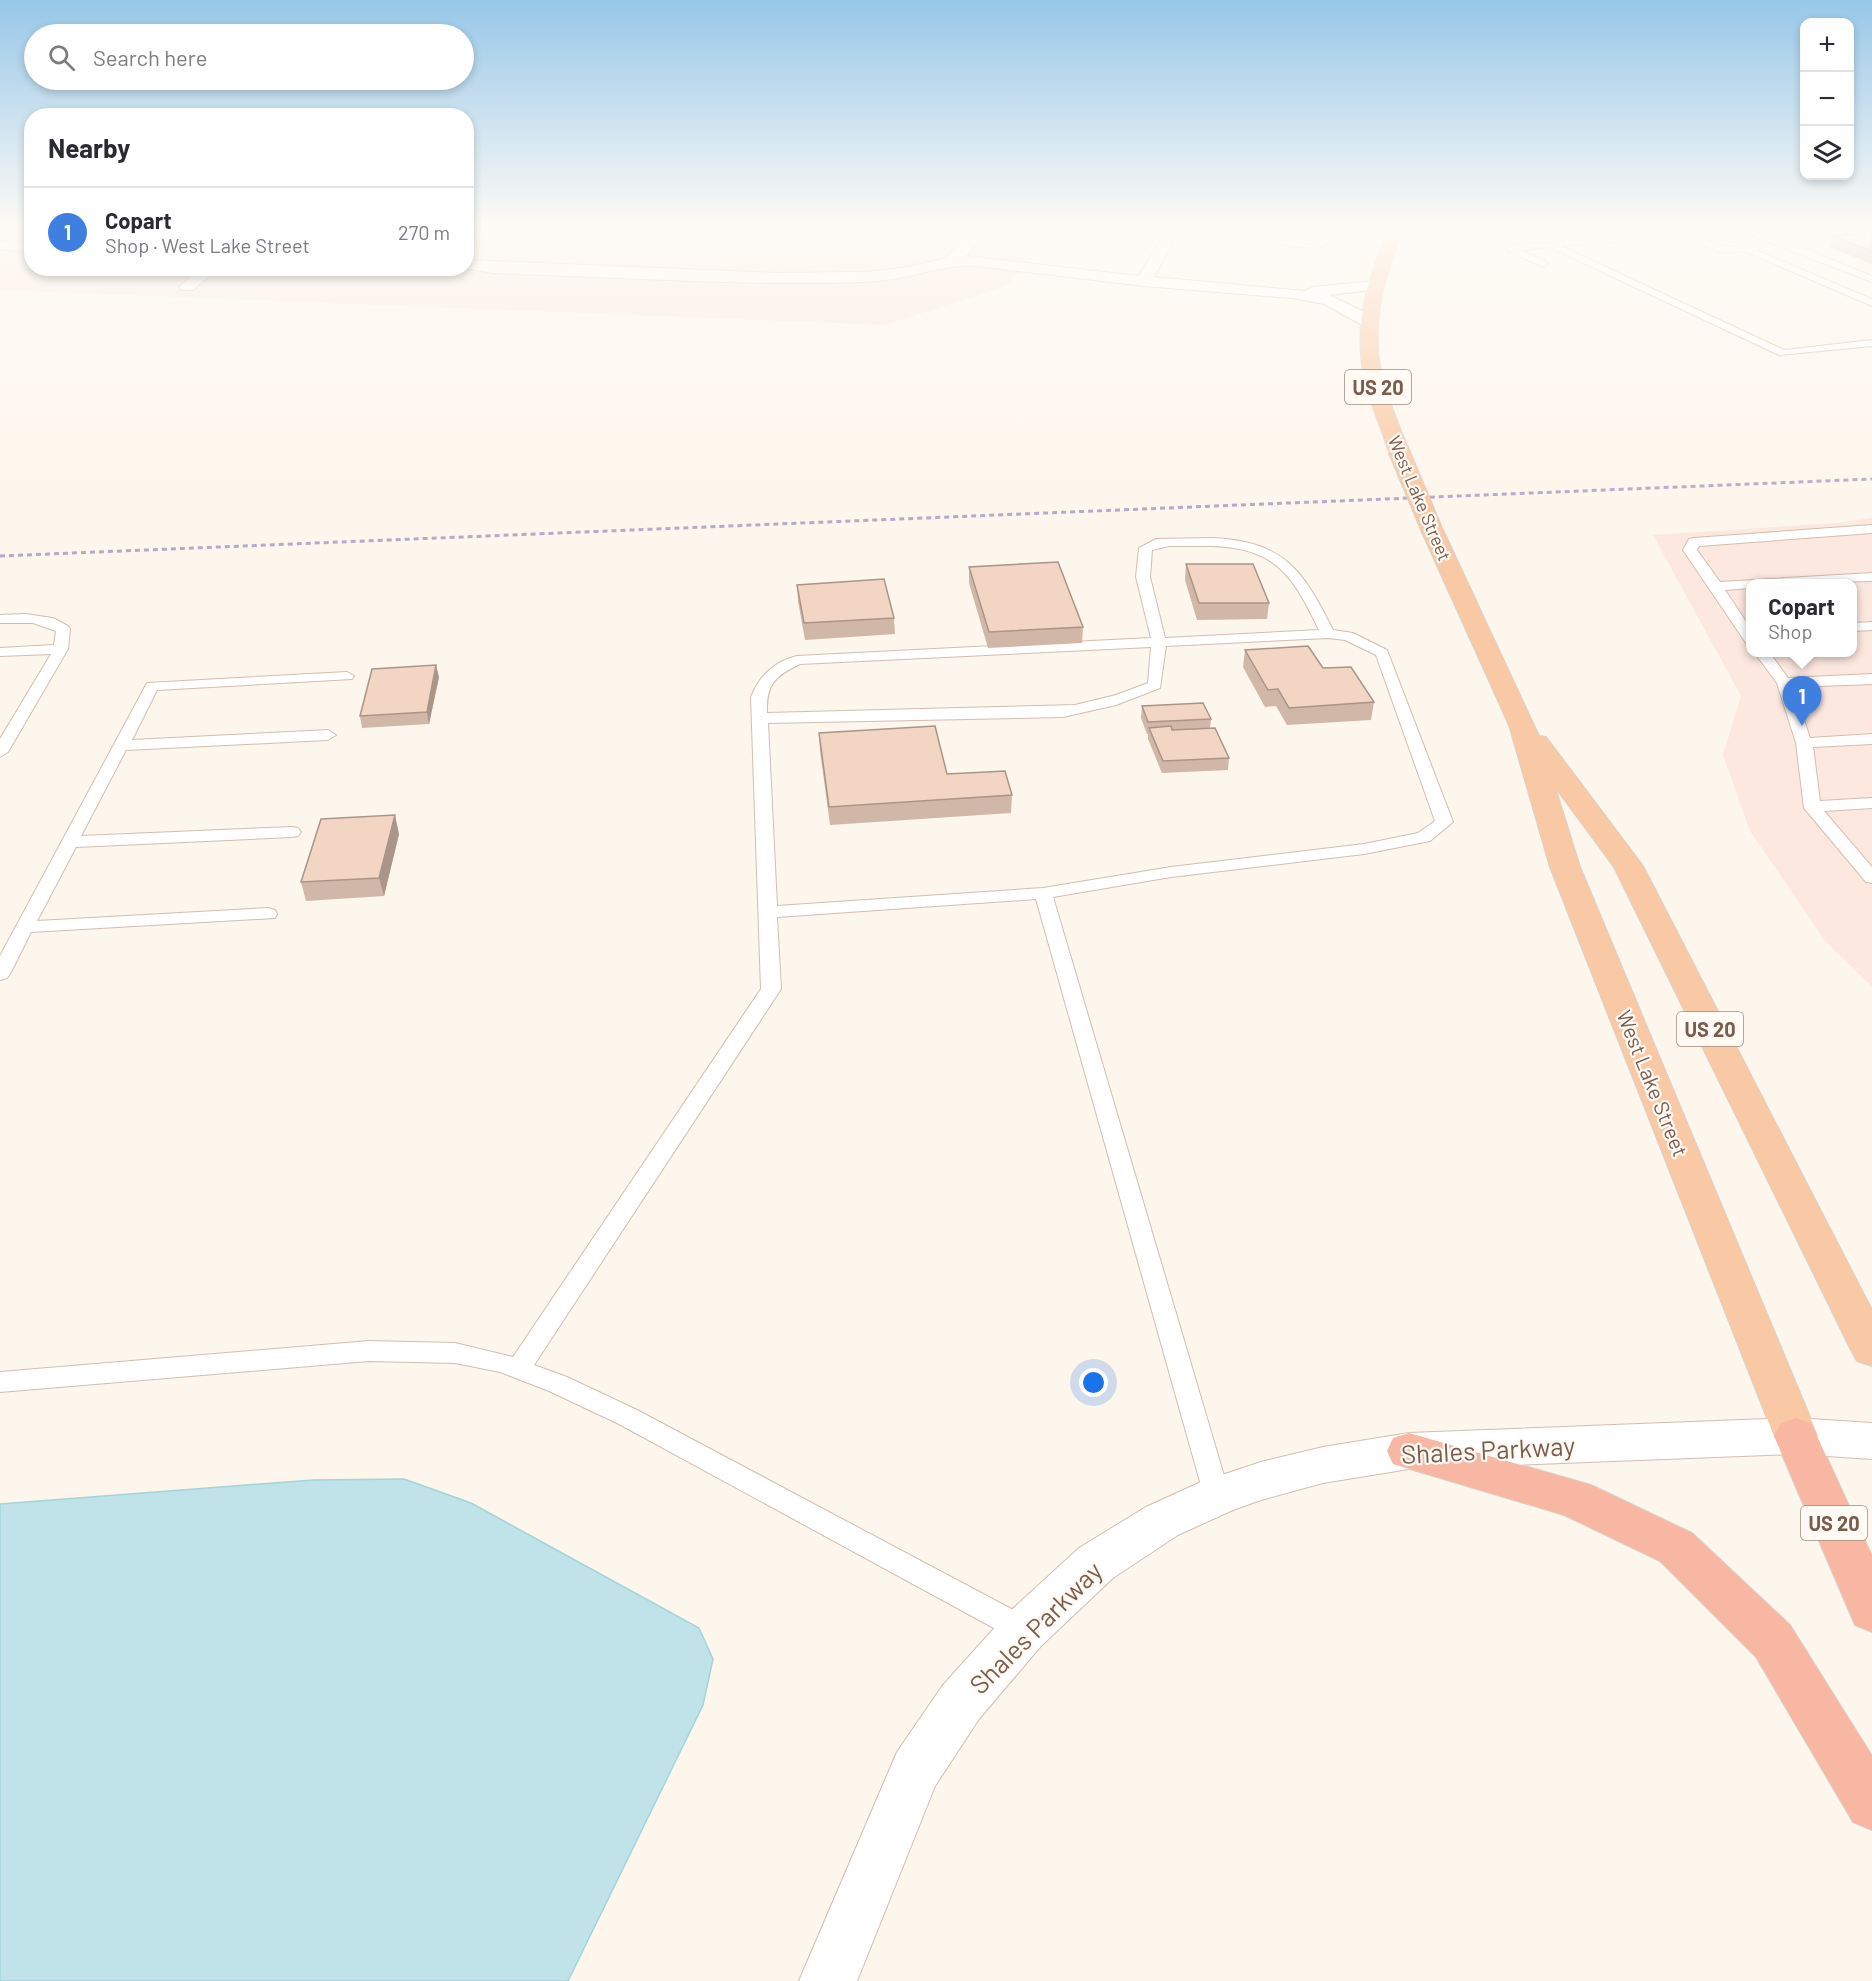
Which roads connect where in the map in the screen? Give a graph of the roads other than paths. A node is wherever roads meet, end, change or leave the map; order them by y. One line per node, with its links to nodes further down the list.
1 (1363, 318): 4 (street)
2 (1370, 318): 4 (highway, West Lake Street / US 20)
3 (1709, 318): 5 (lane)
4 (1370, 322): 24 (highway, West Lake Street / US 20, bridge)
5 (1872, 344)
6 (1872, 529): 10 (lane)
7 (1872, 577): 8 (lane)
8 (1838, 579)
9 (1746, 584): 10 (lane)
10 (1716, 586): 14 (lane)
11 (0, 619): 17 (lane)
12 (1872, 626): 13 (lane)
13 (1857, 627)
14 (1746, 630)
15 (1328, 634): 16 (lane); 16 (lane); 35 (lane)
16 (1159, 642): 23 (lane); 23 (lane)
17 (61, 649): 18 (lane); 29 (lane)
18 (0, 652)
19 (1765, 657): 22 (lane)
20 (347, 676): 28 (lane)
21 (1872, 679): 22 (lane)
22 (1784, 683): 27 (lane)
23 (760, 718): 36 (lane)
24 (1522, 725): 40 (highway, West Lake Street / US 20); 43 (highway, West Lake Street / US 20)
25 (328, 735): 28 (lane)
26 (1872, 739): 27 (lane)
27 (1804, 743): 31 (lane)
28 (121, 745): 33 (lane)
29 (0, 752)
30 (1872, 803): 31 (lane)
31 (1812, 807): 34 (lane)
32 (292, 832): 33 (lane)
33 (69, 842): 38 (lane)
34 (1872, 878)
35 (1043, 893): 36 (lane); 46 (lane)
36 (769, 912): 41 (lane)
37 (268, 914): 38 (lane)
38 (25, 927): 39 (lane)
39 (0, 974)
40 (1872, 1350)
41 (518, 1369): 42 (lane); 48 (lane)
42 (0, 1382)
43 (1796, 1436): 44 (street, Shales Parkway); 45 (street, Shales Parkway); 47 (highway, US 20)
44 (1872, 1441)
45 (1409, 1451): 46 (street, Shales Parkway); 49 (highway)
46 (1217, 1496): 48 (street, Shales Parkway)
47 (1872, 1610)
48 (1024, 1630): 50 (street, Shales Parkway)
49 (1872, 1804)
50 (828, 1981)

